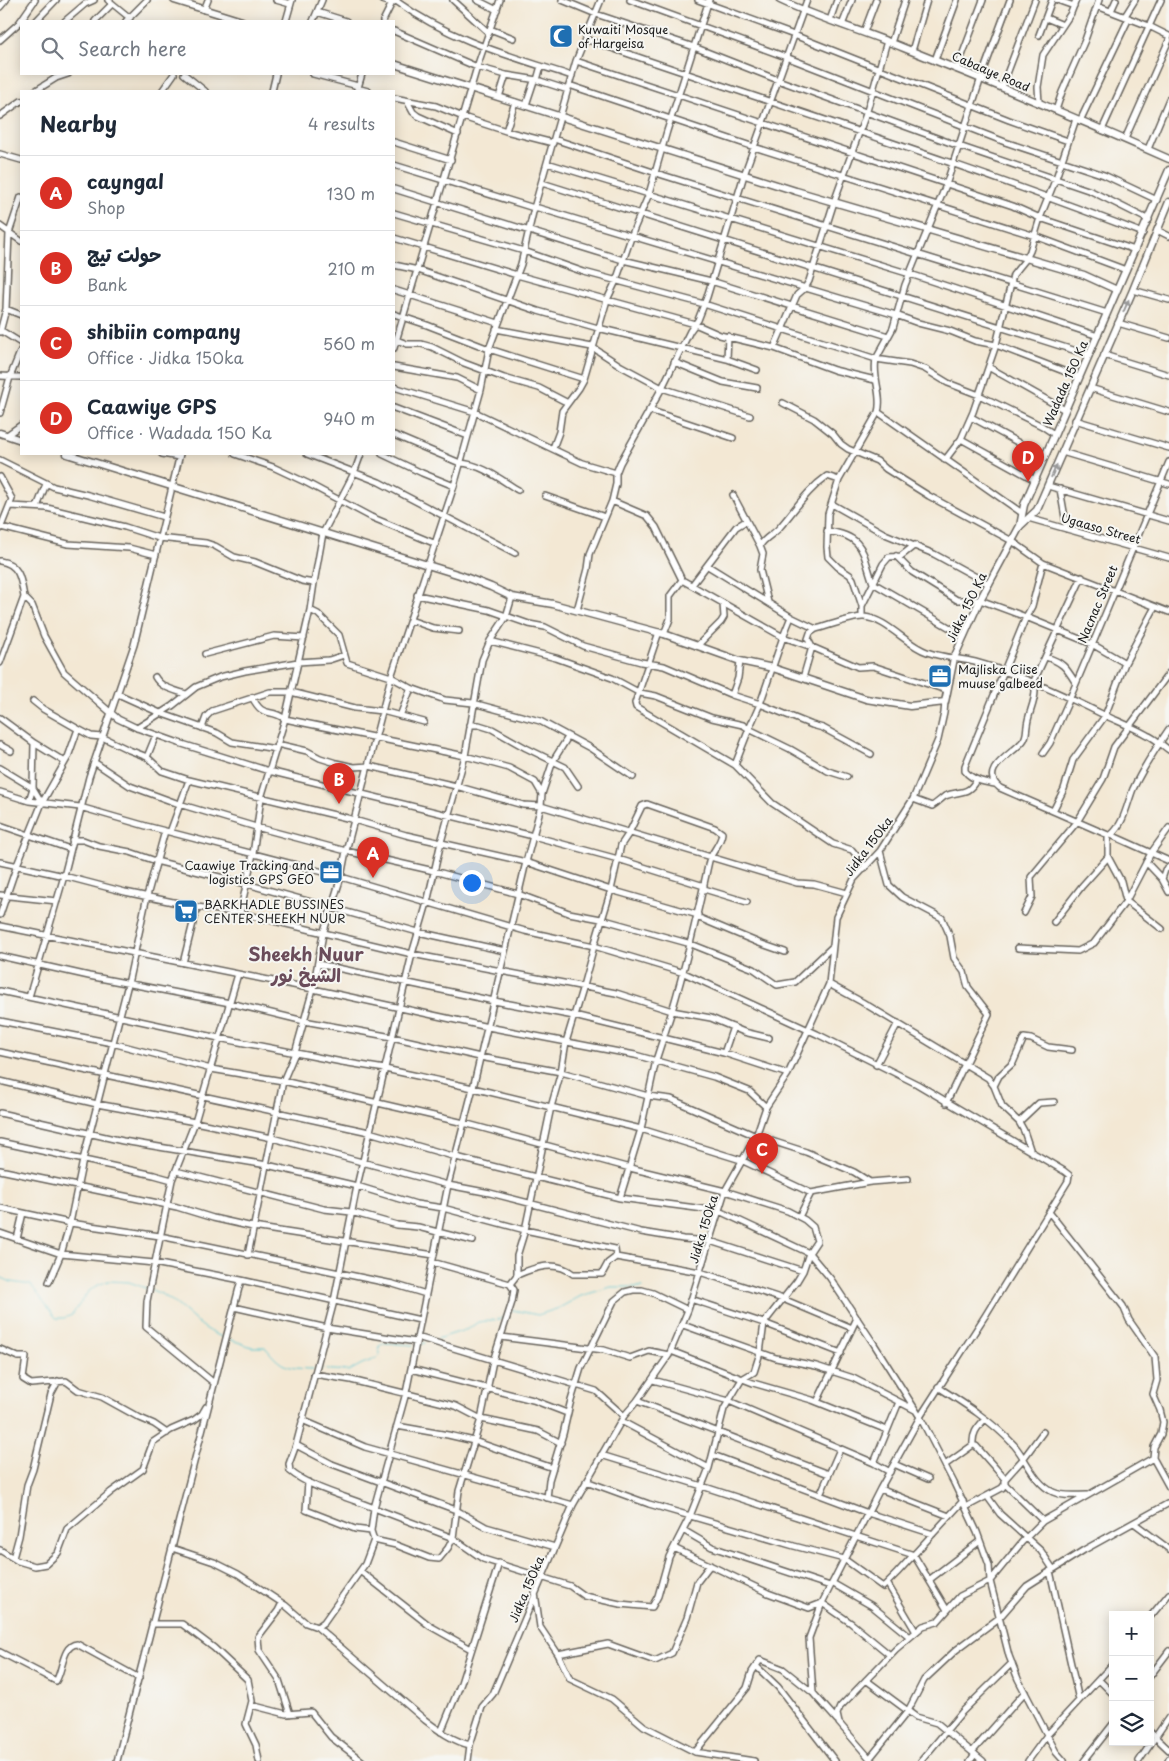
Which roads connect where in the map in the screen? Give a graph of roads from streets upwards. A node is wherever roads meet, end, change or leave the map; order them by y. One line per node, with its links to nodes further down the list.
1 (6, 0): 40 (street)
2 (36, 0): 48 (street)
3 (56, 0): 51 (street)
4 (94, 0): 52 (street)
5 (147, 0): 54 (street)
6 (174, 0): 41 (street)
7 (208, 0): 41 (street)
8 (276, 0): 36 (street)
9 (322, 0): 45 (street)
10 (382, 0): 34 (street)
11 (453, 0): 67 (street)
12 (477, 0): 42 (street)
13 (500, 0): 42 (street)
14 (562, 0): 46 (street)
15 (601, 0): 46 (street)
16 (630, 0): 62 (street)
17 (698, 0): 37 (street)
18 (781, 0): 43 (street, Cabaaye Road)
19 (807, 0): 43 (street)
20 (838, 0): 60 (street)
21 (852, 0): 63 (street)
22 (876, 0): 68 (street)
23 (905, 0): 76 (street)
24 (927, 0): 79 (street)
25 (957, 0): 81 (street)
26 (983, 0): 87 (street)
27 (1010, 0): 97 (street)
28 (1035, 0): 101 (street)
29 (1052, 0): 49 (street)
30 (1057, 0): 38 (street)
31 (1116, 0): 44 (street)
32 (1134, 0): 47 (street)
33 (1161, 0): 65 (street)
34 (395, 1): 59 (street); 77 (street)
35 (110, 2): 53 (street); 54 (street)
36 (291, 2): 56 (street)
37 (709, 2): 62 (street); 69 (street)
38 (1075, 3): 64 (street)
39 (1098, 3): 44 (street); 120 (street)
40 (0, 7)
41 (204, 10): 55 (street)
42 (497, 10): 67 (street)
43 (803, 11): 60 (street, Cabaaye Road); 69 (street)
44 (1110, 11): 47 (street)
45 (317, 12): 57 (street); 58 (street)
46 (596, 14): 73 (street); 78 (street)
47 (1127, 17): 65 (street); 126 (street)
48 (23, 18): 50 (street)
49 (1046, 18): 64 (street); 70 (street)
50 (28, 20)
51 (37, 20)
52 (66, 20)
53 (97, 20)
54 (128, 20)
55 (239, 20)
56 (286, 20)
57 (313, 20)
58 (343, 20)
59 (384, 20)
60 (830, 20): 63 (street, Cabaaye Road)
61 (20, 21): 74 (street)
62 (701, 25): 78 (street); 80 (street)
63 (842, 25): 68 (street, Cabaaye Road)
64 (1063, 25): 117 (street)
65 (1149, 26): 71 (street); 129 (street)
66 (395, 31): 85 (street)
67 (489, 31): 72 (street); 77 (street)
68 (864, 32): 76 (street, Cabaaye Road)
69 (794, 35): 80 (street); 86 (street)
70 (1040, 35)
71 (1169, 36)
72 (512, 38)
73 (585, 39): 82 (street); 88 (street)
74 (0, 40)
75 (1169, 40): 133 (street)
76 (889, 42): 79 (street, Cabaaye Road); 86 (street)
77 (483, 47): 84 (street); 85 (street)
78 (694, 47): 88 (street); 98 (street)
79 (912, 51): 81 (street, Cabaaye Road)
80 (786, 57): 98 (street); 108 (street)
81 (934, 60): 87 (street, Cabaaye Road)
82 (576, 61): 96 (street); 109 (street)
83 (395, 64): 102 (street)
84 (541, 66): 96 (street); 99 (street)
85 (477, 67): 95 (street); 102 (street)
86 (879, 68): 108 (street); 119 (street)
87 (957, 69): 97 (street, Cabaaye Road)
88 (686, 73): 109 (street); 113 (street)
89 (65, 75): 104 (street)
90 (173, 75): 105 (street)
91 (185, 75): 106 (street)
92 (276, 75): 107 (street)
93 (316, 75): 103 (street)
94 (362, 75): 103 (street)
95 (506, 75): 99 (street); 110 (street)
96 (572, 76): 100 (street)
97 (981, 78): 101 (street, Cabaaye Road); 119 (street)
98 (778, 80): 113 (street); 121 (street)
99 (535, 81): 100 (street); 118 (street)
100 (568, 87): 124 (street); 125 (street)
101 (1002, 87): 117 (street, Cabaaye Road)
102 (471, 88): 110 (street); 123 (street)
103 (357, 89)
104 (37, 90)
105 (163, 90)
106 (204, 90)
107 (272, 90)
108 (874, 92): 121 (street); 128 (street)
109 (678, 95): 125 (street); 127 (street)
110 (499, 97): 115 (street)
111 (395, 98): 114 (street)
112 (1169, 99): 140 (street)
113 (771, 100): 127 (street); 131 (street)
114 (407, 101): 123 (street); 132 (street)
115 (515, 102): 118 (street); 130 (street)
116 (20, 103): 122 (street)
117 (1039, 103): 120 (street, Cabaaye Road)
118 (526, 105): 124 (street)
119 (972, 106): 128 (street); 135 (street)
120 (1056, 110): 126 (street, Cabaaye Road)
121 (867, 112): 131 (street); 137 (street)
122 (0, 116)
123 (463, 117): 130 (street); 132 (street)
124 (560, 118): 134 (street); 139 (street)
125 (671, 119): 138 (street); 139 (street)
126 (1078, 120): 129 (street, Cabaaye Road); 135 (street)
127 (762, 124): 138 (street); 142 (street)
128 (966, 125): 137 (street); 146 (street)
129 (1102, 130): 133 (street, Cabaaye Road)
130 (506, 131): 134 (street)
131 (860, 132): 142 (street); 148 (street)
132 (458, 134): 145 (street)
133 (1125, 139): 140 (street, Cabaaye Road)
134 (554, 141): 147 (street); 151 (street)
135 (1068, 141): 146 (street)
136 (395, 142): 145 (street)
137 (959, 146): 148 (street); 154 (street)
138 (754, 147): 152 (street); 153 (street)
139 (662, 150): 151 (street); 152 (street)
140 (1148, 150): 143 (street, Cabaaye Road)
141 (0, 154): 144 (street)
142 (852, 154): 153 (street); 157 (street)
143 (1169, 159)
144 (20, 160)
145 (450, 160): 155 (street)
146 (1061, 160): 154 (street); 162 (street)
147 (547, 163): 156 (street); 159 (street)
148 (953, 164): 157 (street); 160 (street)
149 (395, 165): 155 (street)
150 (1169, 170): 162 (street, Wadada 150 Ka)
151 (656, 173): 159 (street); 161 (street)
152 (744, 175): 161 (street); 164 (street)
153 (845, 176): 164 (street); 166 (street)
154 (1056, 178): 160 (street); 173 (street)
155 (444, 180): 163 (street); 167 (street)
156 (542, 183): 167 (street); 170 (street)
157 (946, 185): 166 (street); 172 (street)
158 (395, 189): 163 (street)
159 (649, 194): 170 (street); 171 (street)
160 (1049, 196): 172 (street); 181 (street)
161 (737, 198): 171 (street); 176 (street)
162 (1157, 200): 173 (street, Wadada 150 Ka)
163 (438, 202): 174 (street); 177 (street)
164 (834, 202): 176 (street); 178 (street)
165 (1169, 202): 179 (street, Wadada 150 Ka)
166 (937, 206): 178 (street); 182 (street)
167 (535, 208): 177 (street); 184 (street)
168 (19, 210): 180 (street)
169 (395, 213): 174 (street)
170 (640, 215): 184 (street); 187 (street)
171 (730, 218): 187 (street); 188 (street)
172 (1040, 218): 182 (street); 190 (street)
173 (1149, 220): 181 (street, Wadada 150 Ka)
174 (430, 224): 189 (street); 191 (street)
175 (0, 226): 180 (street)
176 (827, 226): 188 (street); 192 (street)
177 (529, 230): 191 (street); 194 (street)
178 (928, 230): 192 (street); 193 (street)
179 (1157, 230): 183 (street); 208 (street, Wadada 150 Ka)
180 (10, 233): 186 (street); 217 (street)
181 (1143, 233): 190 (street, Wadada 150 Ka)
182 (1034, 236): 193 (street); 199 (street)
183 (1169, 236)
184 (631, 237): 194 (street); 195 (street)
185 (395, 238): 189 (street)
186 (20, 240)
187 (723, 241): 195 (street); 197 (street)
188 (820, 246): 197 (street); 200 (street)
189 (424, 248): 198 (street); 201 (street)
190 (1135, 250): 199 (street, Wadada 150 Ka)
191 (524, 251): 201 (street); 202 (street)
192 (918, 254): 200 (street); 204 (street)
193 (1026, 259): 204 (street); 207 (street)
194 (623, 260): 202 (street); 203 (street)
195 (716, 261): 203 (street); 205 (street)
196 (395, 265): 198 (street)
197 (813, 269): 205 (street); 210 (street)
198 (418, 270): 209 (street); 211 (street)
199 (1126, 270): 207 (street, Wadada 150 Ka)
200 (910, 274): 210 (street); 215 (street)
201 (518, 275): 211 (street); 212 (street)
202 (616, 281): 212 (street); 214 (street)
203 (711, 281): 214 (street); 216 (street)
204 (1010, 284): 215 (street); 218 (street)
205 (805, 288): 216 (street); 220 (street)
206 (395, 290): 209 (street)
207 (1118, 290): 218 (street, Wadada 150 Ka)
208 (1133, 290): 213 (street); 224 (street, Wadada 150 Ka, one-way to 208)
209 (410, 296): 222 (street); 223 (street)
210 (902, 297): 220 (street); 226 (street)
211 (506, 300): 223 (street); 227 (street)
212 (607, 300): 225 (street); 227 (street)
213 (1169, 300)
214 (704, 304): 225 (street); 228 (street)
215 (1004, 306): 226 (street); 233 (street)
216 (792, 308): 228 (street); 232 (street)
217 (6, 309): 221 (street); 230 (street)
218 (1107, 313): 233 (street, Wadada 150 Ka)
219 (395, 314): 222 (street)
220 (896, 314): 232 (street); 237 (street)
221 (20, 315)
222 (404, 317): 235 (street); 241 (street)
223 (498, 323): 229 (street)
224 (1118, 323): 234 (street); 244 (street, Wadada 150 Ka)
225 (695, 324): 231 (street); 239 (street)
226 (1001, 327): 237 (street); 243 (street)
227 (598, 328): 238 (street); 239 (street)
228 (783, 328): 240 (street); 245 (street)
229 (496, 329): 238 (street); 241 (street)
230 (0, 331): 236 (street)
231 (728, 336): 240 (street); 246 (street)
232 (888, 336): 245 (street)
233 (1098, 336): 243 (street, Wadada 150 Ka)
234 (1169, 338)
235 (395, 339): 251 (street)
236 (20, 343)
237 (996, 345): 249 (street); 256 (street)
238 (592, 347): 257 (street); 260 (street)
239 (682, 348): 246 (street); 247 (street)
240 (774, 348): 258 (street)
241 (489, 349): 251 (street); 257 (street)
242 (20, 352): 254 (street)
243 (1089, 355): 256 (street, Wadada 150 Ka)
244 (1104, 355): 252 (street); 262 (street, Wadada 150 Ka)
245 (876, 359): 258 (street); 264 (street)
246 (727, 360): 250 (street)
247 (674, 362): 260 (street); 261 (street)
248 (395, 367): 263 (street)
249 (990, 368): 264 (street); 269 (street)
250 (757, 370)
251 (484, 371): 263 (street); 265 (street)
252 (1169, 375)
253 (0, 376): 254 (street)
254 (10, 377): 255 (street); 273 (street)
255 (20, 377)
256 (1079, 377): 269 (street, Wadada 150 Ka)
257 (584, 379): 265 (street)
258 (875, 380): 271 (street)
259 (395, 386): 270 (street)
260 (662, 388): 268 (street); 274 (street)
261 (757, 388)
262 (1090, 388): 272 (street); 276 (street, Wadada 150 Ka)
263 (481, 390): 270 (street)
264 (979, 395): 275 (street); 279 (street)
265 (568, 403): 285 (street)
266 (783, 403): 287 (street)
267 (395, 408): 281 (street)
268 (648, 410): 282 (street); 301 (street)
269 (1065, 410): 279 (street, Wadada 150 Ka)
270 (475, 412): 281 (street); 285 (street)
271 (878, 412): 287 (street); 297 (street)
272 (1169, 412)
273 (0, 413)
274 (750, 416)
275 (971, 417): 283 (street); 295 (street)
276 (1075, 420): 286 (street); 288 (street, Wadada 150 Ka)
277 (20, 425): 278 (street)
278 (3, 434): 284 (street)
279 (1054, 434): 295 (street, Wadada 150 Ka)
280 (395, 435): 299 (street)
281 (468, 436): 299 (street)
282 (733, 438)
283 (961, 439): 297 (street); 304 (street)
284 (20, 440)
285 (553, 448): 301 (street)
286 (1169, 448)
287 (855, 452): 303 (street); 334 (street)
288 (1062, 452): 305 (street); 310 (street, Wadada 150 Ka, one-way to 288)
289 (71, 455): 308 (street)
290 (179, 455): 308 (street)
291 (238, 455): 315 (street)
292 (309, 455): 300 (street)
293 (361, 455): 300 (street)
294 (384, 455): 309 (street)
295 (1044, 457): 304 (street, Wadada 150 Ka)
296 (0, 460): 306 (street)
297 (945, 460): 320 (street)
298 (1169, 462): 305 (street, Nacnac Street)
299 (460, 463): 309 (street); 312 (street)
300 (354, 473): 315 (street); 322 (street)
301 (616, 473): 316 (street)
302 (0, 478): 318 (street)
303 (839, 480): 317 (street); 337 (street)
304 (1035, 480): 320 (street, Wadada 150 Ka)
305 (1160, 482): 307 (street); 321 (street, Nacnac Street)
306 (46, 484): 319 (street); 323 (street)
307 (1169, 484)
308 (172, 486): 323 (street); 332 (street)
309 (454, 486): 322 (street)
310 (1048, 486): 311 (street); 325 (street, Wadada 150 Ka)
311 (1060, 489): 321 (street); 330 (street)
312 (518, 490)
313 (733, 495): 326 (street)
314 (545, 496): 324 (street)
315 (340, 500): 332 (street); 335 (street)
316 (612, 501): 324 (street); 348 (street)
317 (832, 504): 331 (street); 336 (street)
318 (10, 506): 319 (street); 329 (street)
319 (37, 507): 333 (street)
320 (1022, 514): 328 (street, Wadada 150 Ka)
321 (1146, 514): 327 (street); 338 (street, Nacnac Street)
322 (444, 516): 335 (street); 339 (street)
323 (164, 517): 333 (street)
324 (605, 517): 363 (street)
325 (1028, 518): 328 (street, Wadada 150 Ka); 330 (street, Ugaaso Street)
326 (746, 521): 337 (street); 346 (street)
327 (1169, 521)
328 (1020, 526): 334 (street, Jidka 150 Ka)
329 (1, 528): 340 (street)
330 (1067, 529): 338 (street, Ugaaso Street)
331 (827, 531): 350 (street); 360 (street)
332 (323, 533): 345 (street); 349 (street)
333 (160, 538): 340 (street); 349 (street)
334 (1012, 541): 344 (street); 351 (street, Jidka 150 Ka)
335 (436, 544): 345 (street)
336 (916, 545): 341 (street); 351 (street)
337 (760, 546): 358 (street)
338 (1132, 547): 342 (street, Ugaaso Street); 353 (street, Nacnac Street)
339 (515, 553)
340 (156, 555): 402 (street)
341 (896, 556): 350 (street); 357 (street)
342 (1169, 558)
343 (0, 561): 355 (street)
344 (1043, 563): 347 (street); 368 (street)
345 (427, 565): 354 (street); 356 (street)
346 (708, 566): 352 (street); 358 (street)
347 (1082, 577): 353 (street); 371 (street)
348 (682, 580): 352 (street); 373 (street)
349 (314, 583): 362 (street)
350 (873, 583): 360 (street); 374 (street)
351 (989, 584): 357 (street, Jidka 150 Ka)
352 (692, 585): 359 (street)
353 (1114, 590): 361 (street); 378 (street, Nacnac Street)
354 (417, 595): 365 (street); 369 (street)
355 (24, 596): 389 (street); 413 (street)
356 (512, 597): 363 (street); 365 (street)
357 (980, 600): 368 (street); 374 (street, Jidka 150 Ka)
358 (768, 602): 366 (street)
359 (724, 604): 375 (street); 379 (street)
360 (862, 606): 367 (street)
361 (1155, 607): 364 (street); 388 (street)
362 (310, 610): 376 (street); 382 (street)
363 (577, 610): 373 (street)
364 (1169, 612)
365 (506, 617): 377 (street); 387 (street)
366 (791, 617): 370 (street); 375 (street)
367 (862, 617): 370 (street); 384 (street)
368 (1026, 617): 371 (street); 391 (street)
369 (410, 620): 372 (street); 394 (street)
370 (816, 629): 380 (street)
371 (1058, 630): 378 (street); 383 (street)
372 (459, 631)
373 (661, 633): 379 (street); 387 (street)
374 (964, 636): 384 (street, Jidka 150 Ka)
375 (783, 637): 380 (street); 390 (street)
376 (304, 638): 381 (street); 386 (street)
377 (490, 641): 401 (street); 409 (street)
378 (1092, 644): 388 (street); 396 (street, Nacnac Street)
379 (697, 646): 385 (street)
380 (812, 646): 395 (street); 399 (street)
381 (205, 654)
382 (344, 655): 386 (street); 394 (street)
383 (1046, 657): 396 (street); 397 (street)
384 (954, 658): 391 (street); 399 (street, Jidka 150 Ka)
385 (740, 661): 390 (street); 404 (street)
386 (298, 662): 400 (street); 403 (street)
387 (648, 663): 401 (street); 404 (street)
388 (1125, 663): 415 (street)
389 (0, 664)
390 (773, 668): 395 (street); 410 (street)
391 (1004, 671): 397 (street); 450 (street)
392 (1168, 675): 420 (street)
393 (155, 677): 403 (street)
394 (391, 677): 398 (street); 411 (street)
395 (803, 678): 408 (street)
396 (1075, 682): 406 (street, Nacnac Street)
397 (1033, 683): 406 (street); 451 (street)
398 (411, 688): 409 (street); 414 (street)
399 (946, 690): 408 (street, Jidka 150 Ka)
400 (291, 692): 405 (street); 411 (street); 417 (street)
401 (640, 693): 424 (street); 443 (street)
402 (118, 694): 412 (street); 413 (street)
403 (186, 694): 412 (street)
404 (732, 695): 410 (street)
405 (252, 698): 417 (street); 422 (street)
406 (1070, 698): 415 (street); 436 (street, Nacnac Street)
407 (33, 701): 423 (street)
408 (945, 702): 459 (street, Jidka 150ka)
409 (473, 703): 419 (street); 428 (street)
410 (760, 704): 424 (street); 437 (street)
411 (382, 711): 414 (street); 429 (street)
412 (160, 713): 421 (street); 422 (street)
413 (112, 714): 421 (street); 427 (street)
414 (400, 716): 418 (street)
415 (1105, 716): 420 (street); 465 (street)
416 (0, 718): 430 (street)
417 (285, 719): 429 (street); 433 (street)
418 (424, 722)
419 (470, 725): 438 (street); 440 (street)
420 (1127, 727): 431 (street); 468 (street)
421 (137, 728): 426 (street)
422 (202, 728): 433 (street)
423 (78, 729): 427 (street); 441 (street)
424 (750, 729): 443 (street); 448 (street)
425 (1169, 729): 431 (street)
426 (156, 735): 439 (street); 446 (street)
427 (102, 737): 439 (street); 442 (street)
428 (568, 737): 440 (street); 447 (street)
429 (376, 738): 438 (street); 444 (street)
430 (34, 743): 441 (street); 454 (street)
431 (1159, 743): 434 (street); 474 (street)
432 (0, 745): 435 (street)
433 (276, 747): 444 (street); 446 (street)
434 (1169, 750)
435 (11, 751)
436 (1043, 753)
437 (871, 754)
438 (464, 756): 452 (street); 457 (street)
439 (147, 757): 449 (street)
440 (553, 761): 453 (street); 457 (street)
441 (65, 762): 461 (street)
442 (94, 762): 462 (street); 464 (street)
443 (735, 765): 493 (street)
444 (369, 766): 452 (street); 456 (street)
445 (0, 768): 454 (street)
446 (269, 771): 456 (street); 458 (street)
447 (634, 777)
448 (847, 777)
449 (189, 780): 458 (street); 462 (street)
450 (976, 780): 451 (street); 459 (street)
451 (995, 784): 465 (street)
452 (456, 786): 463 (street); 466 (street)
453 (578, 786)
454 (33, 788): 460 (street); 461 (street)
455 (0, 792): 460 (street)
456 (361, 793): 466 (street); 467 (street)
457 (542, 794): 463 (street)
458 (261, 798): 467 (street); 470 (street)
459 (913, 799): 481 (street, Jidka 150ka)
460 (30, 802): 461 (street)
461 (42, 803): 464 (street); 475 (street)
462 (180, 804): 470 (street); 472 (street)
463 (541, 806): 473 (street); 476 (street)
464 (80, 807): 472 (street); 477 (street)
465 (1053, 811): 468 (street)
466 (449, 814): 476 (street); 478 (street)
467 (354, 820): 478 (street); 480 (street)
468 (1077, 822): 474 (street); 515 (street)
469 (0, 826): 475 (street)
470 (256, 828): 480 (street); 483 (street)
471 (1169, 828): 482 (street)
472 (168, 832): 483 (street); 487 (street)
473 (629, 833): 485 (street); 485 (street); 486 (street)
474 (1110, 835): 482 (street); 484 (street)
475 (30, 836): 479 (street); 492 (street)
476 (533, 836): 486 (street); 490 (street)
477 (72, 840): 479 (street); 487 (street)
478 (441, 842): 490 (street); 495 (street)
479 (70, 849): 496 (street)
480 (346, 851): 495 (street); 497 (street)
481 (880, 851): 493 (street, Jidka 150ka); 572 (street)
482 (1151, 853): 488 (street); 491 (street)
483 (253, 854): 497 (street); 499 (street)
484 (1108, 857): 509 (street); 519 (street)
485 (710, 858): 500 (street); 503 (street)
486 (618, 859): 500 (street); 501 (street)
487 (156, 861): 499 (street); 507 (street)
488 (1169, 861)
489 (0, 862): 492 (street)
490 (526, 862): 501 (street); 504 (street)
491 (1146, 862): 498 (street); 509 (street)
492 (17, 865): 496 (street); 506 (street)
493 (866, 867): 503 (street, Jidka 150ka)
494 (1169, 867): 498 (street)
495 (434, 871): 504 (street); 511 (street)
496 (64, 876): 507 (street); 508 (street)
497 (341, 877): 511 (street); 513 (street)
498 (1162, 879): 502 (street)
499 (247, 884): 513 (street); 514 (street)
500 (704, 888): 510 (street); 517 (street)
501 (611, 890): 517 (street); 518 (street)
502 (1169, 892)
503 (847, 893): 528 (street, Jidka 150ka)
504 (518, 894): 518 (street); 521 (street)
505 (0, 895): 506 (street)
506 (7, 896): 508 (street); 516 (street)
507 (147, 896): 512 (street); 532 (street)
508 (57, 901): 525 (street)
509 (1126, 901): 522 (street); 529 (street)
510 (747, 902)
511 (427, 904): 521 (street); 523 (street)
512 (197, 907): 514 (street); 535 (street)
513 (331, 907): 523 (street); 524 (street)
514 (240, 913): 524 (street)
515 (1024, 913)
516 (0, 915)
517 (698, 916): 526 (street); 531 (street)
518 (601, 919): 526 (street); 527 (street)
519 (1054, 922)
520 (0, 926): 525 (street)
521 (510, 927): 527 (street); 530 (street)
522 (1162, 929)
523 (418, 932): 530 (street); 533 (street)
524 (323, 934): 533 (street); 537 (street)
525 (48, 936): 532 (street); 536 (street)
526 (691, 944): 528 (street); 539 (street)
527 (594, 946): 539 (street); 544 (street)
528 (832, 947): 543 (street, Jidka 150ka)
529 (1018, 948)
530 (505, 951): 538 (street)
531 (785, 952)
532 (134, 954): 535 (street); 542 (street)
533 (412, 954): 538 (street); 541 (street)
534 (0, 956): 536 (street)
535 (183, 963): 540 (street)
536 (38, 964): 542 (street); 547 (street)
537 (318, 964): 541 (street); 545 (street)
538 (501, 971): 544 (street); 548 (street)
539 (684, 973): 551 (street); 559 (street)
540 (238, 974): 545 (street); 549 (street)
541 (405, 982): 548 (street); 550 (street)
542 (128, 984): 549 (street); 552 (street)
543 (829, 984): 556 (street); 559 (street, Jidka 150ka)
544 (584, 986): 551 (street); 553 (street)
545 (313, 989): 550 (street); 555 (street)
546 (0, 991): 547 (street)
547 (29, 997): 552 (street)
548 (494, 1001): 553 (street); 557 (street)
549 (230, 1003): 555 (street); 561 (street)
550 (399, 1008): 557 (street); 560 (street)
551 (672, 1011): 558 (street); 562 (street)
552 (118, 1016): 561 (street); 565 (street)
553 (574, 1016): 562 (street); 564 (street)
554 (0, 1021): 565 (street)
555 (304, 1021): 560 (street); 568 (street)
556 (898, 1023): 572 (street); 573 (street)
557 (488, 1027): 564 (street); 570 (street)
558 (733, 1027): 563 (street); 569 (street)
559 (808, 1030): 573 (street); 578 (street, Jidka 150ka)
560 (392, 1037): 570 (street); 575 (street)
561 (219, 1038): 568 (street); 574 (street)
562 (664, 1038): 569 (street); 571 (street)
563 (769, 1038)
564 (566, 1042): 571 (street); 576 (street)
565 (112, 1043): 574 (street); 577 (street)
566 (1072, 1050): 581 (street)
567 (0, 1052): 577 (street)
568 (295, 1053): 575 (street); 580 (street)
569 (724, 1053): 578 (street)
570 (480, 1057): 576 (street); 582 (street)
571 (656, 1060): 584 (street); 590 (street)
572 (966, 1064): 581 (street); 587 (street)
573 (876, 1065): 587 (street)
574 (210, 1069): 580 (street); 583 (street)
575 (385, 1069): 582 (street); 585 (street)
576 (561, 1072): 584 (street); 589 (street)
577 (104, 1074): 583 (street); 588 (street)
578 (788, 1074): 590 (street, Jidka 150ka)
579 (0, 1081): 588 (street)
580 (283, 1081): 585 (street); 592 (street)
581 (994, 1086): 595 (street)
582 (473, 1088): 589 (street); 594 (street)
583 (202, 1096): 592 (street); 593 (street)
584 (648, 1096): 596 (street); 599 (street)
585 (376, 1102): 594 (street); 597 (street)
586 (1054, 1102): 595 (street)
587 (946, 1103): 604 (street)
588 (97, 1104): 593 (street); 598 (street)
589 (551, 1107): 596 (street); 602 (street)
590 (766, 1107): 599 (street, Jidka 150ka)
591 (0, 1113): 598 (street)
592 (276, 1113): 597 (street); 600 (street)
593 (195, 1122): 600 (street); 603 (street)
594 (464, 1122): 602 (street); 605 (street)
595 (1019, 1122): 604 (street)
596 (641, 1129): 607 (street); 610 (street)
597 (370, 1132): 605 (street); 608 (street)
598 (90, 1134): 603 (street); 606 (street)
599 (756, 1136): 607 (street, Jidka 150ka); 616 (street)
600 (272, 1138): 608 (street); 609 (street)
601 (0, 1142): 606 (street)
602 (544, 1144): 610 (street); 613 (street)
603 (183, 1150): 609 (street); 612 (street)
604 (1031, 1152): 630 (street)
605 (456, 1157): 613 (street); 617 (street)
606 (83, 1160): 615 (street); 619 (street)
607 (741, 1160): 621 (street, Jidka 150ka); 622 (street)
608 (363, 1161): 617 (street); 618 (street)
609 (267, 1166): 618 (street); 620 (street)
610 (630, 1168): 621 (street); 623 (street)
611 (0, 1170): 619 (street)
612 (176, 1171): 615 (street); 620 (street)
613 (536, 1177): 623 (street); 624 (street)
614 (908, 1179): 616 (street)
615 (172, 1180): 625 (street)
616 (870, 1182): 622 (street)
617 (448, 1185): 624 (street); 627 (street)
618 (357, 1186): 627 (street); 629 (street)
619 (77, 1187): 625 (street); 633 (street)
620 (260, 1192): 629 (street); 634 (street)
621 (725, 1192): 628 (street, Jidka 150ka); 632 (street)
622 (811, 1193): 632 (street)
623 (620, 1198): 628 (street)
624 (531, 1203): 635 (street); 642 (street)
625 (167, 1205): 634 (street); 638 (street)
626 (0, 1208): 631 (street)
627 (444, 1208): 635 (street); 637 (street)
628 (719, 1211): 642 (street, Jidka 150ka); 643 (street)
629 (351, 1212): 637 (street); 640 (street)
630 (1049, 1212): 685 (street); 714 (street)
631 (23, 1213): 633 (street); 639 (street)
632 (799, 1217): 643 (street)
633 (70, 1223): 638 (street); 644 (street)
634 (253, 1227): 640 (street); 645 (street)
635 (525, 1230): 647 (street); 653 (street)
636 (0, 1233): 639 (street)
637 (438, 1233): 641 (street); 646 (street)
638 (160, 1236): 645 (street); 649 (street)
639 (17, 1239): 644 (street)
640 (346, 1240): 646 (street); 652 (street)
641 (473, 1241)
642 (710, 1241): 650 (street, Jidka 150ka); 651 (street)
643 (809, 1253): 651 (street); 663 (street)
644 (61, 1254): 649 (street); 655 (street)
645 (248, 1255): 652 (street)
646 (434, 1255): 648 (street)
647 (616, 1257): 650 (street); 653 (street)
648 (432, 1262): 656 (street); 657 (street)
649 (154, 1263): 654 (street); 683 (street)
650 (700, 1272): 658 (street, Jidka 150ka); 659 (street)
651 (802, 1272): 659 (street)
652 (341, 1273): 657 (street); 660 (street)
653 (516, 1275): 656 (street)
654 (241, 1280): 660 (street); 661 (street)
655 (49, 1282)
656 (510, 1284): 669 (street)
657 (426, 1294): 664 (street)
658 (692, 1299): 662 (street, Jidka 150ka); 665 (street)
659 (783, 1299): 665 (street); 668 (street)
660 (334, 1301): 664 (street); 667 (street)
661 (234, 1307): 667 (street); 683 (street)
662 (688, 1310): 666 (street, Jidka 150ka); 672 (street)
663 (857, 1318): 668 (street); 693 (street)
664 (420, 1320): 670 (street)
665 (764, 1323): 674 (street); 675 (street)
666 (683, 1324): 673 (street, Jidka 150ka); 674 (street)
667 (327, 1328): 670 (street); 679 (street)
668 (852, 1328): 675 (street)
669 (501, 1337): 672 (street); 676 (street)
670 (417, 1340): 676 (street); 677 (street)
671 (0, 1349): 682 (street)
672 (590, 1349): 673 (street); 684 (street)
673 (670, 1353): 680 (street); 681 (street, Jidka 150ka)
674 (760, 1353): 678 (street); 680 (street)
675 (841, 1353): 678 (street)
676 (493, 1361): 684 (street); 686 (street)
677 (411, 1369): 686 (street); 687 (street)
678 (832, 1371): 691 (street); 692 (street)
679 (314, 1374): 687 (street); 699 (street)
680 (742, 1379): 690 (street); 691 (street)
681 (653, 1380): 689 (street, Jidka 150ka); 690 (street)
682 (58, 1381): 704 (street); 760 (street)
683 (214, 1383): 688 (street)
684 (577, 1384): 694 (street); 695 (street)
685 (938, 1387): 696 (street); 698 (street)
686 (488, 1389): 694 (street); 697 (street)
687 (406, 1393): 697 (street); 701 (street)
688 (210, 1400): 704 (street); 755 (street)
689 (637, 1401): 695 (street, Jidka 150ka); 705 (street)
690 (729, 1401): 705 (street); 710 (street)
691 (817, 1402): 702 (street)
692 (899, 1402): 693 (street); 702 (street)
693 (915, 1410): 696 (street)
694 (568, 1413): 707 (street)
695 (624, 1416): 700 (street, Jidka 150ka)
696 (920, 1417): 717 (street); 718 (street)
697 (481, 1419): 706 (street); 707 (street)
698 (985, 1419): 709 (street); 715 (street)
699 (302, 1420): 708 (street); 711 (street)
700 (621, 1421): 712 (street, Jidka 150ka); 720 (street)
701 (397, 1426): 706 (street); 711 (street)
702 (888, 1430): 716 (street)
703 (1043, 1432): 715 (street)
704 (167, 1433): 760 (street)
705 (718, 1433): 713 (street); 722 (street)
706 (474, 1442): 719 (street); 723 (street)
707 (561, 1443): 719 (street)
708 (296, 1444): 726 (street); 727 (street)
709 (973, 1445): 718 (street); 725 (street)
710 (840, 1449): 716 (street); 722 (street)
711 (390, 1453): 723 (street); 727 (street)
712 (601, 1455): 728 (street, Jidka 150ka); 729 (street)
713 (713, 1455): 720 (street); 733 (street)
714 (1153, 1458): 730 (street); 732 (street)
715 (1023, 1459): 725 (street); 732 (street)
716 (874, 1463): 721 (street)
717 (894, 1464): 721 (street); 724 (street)
718 (945, 1465): 737 (street)
719 (553, 1468): 735 (street)
720 (710, 1468): 729 (street)
721 (890, 1472): 731 (street)
722 (829, 1474): 733 (street)
723 (463, 1475): 735 (street); 740 (street)
724 (928, 1479)
725 (1005, 1481): 734 (street); 744 (street)
726 (308, 1482): 739 (street); 746 (street)
727 (382, 1482): 739 (street); 740 (street)
728 (586, 1482): 738 (street, Jidka 150ka); 742 (street)
729 (702, 1486): 742 (street); 749 (street)
730 (1169, 1486)
731 (880, 1489): 741 (street); 743 (street)
732 (1090, 1494): 744 (street)
733 (820, 1495): 741 (street)
734 (987, 1496): 737 (street); 751 (street)
735 (547, 1498): 738 (street)
736 (1169, 1503): 745 (street)
737 (964, 1504): 743 (street); 753 (street)
738 (573, 1506): 754 (street, Jidka 150ka)
739 (374, 1508): 746 (street); 750 (street)
740 (456, 1510): 750 (street); 754 (street)
741 (868, 1512): 748 (street); 749 (street)
742 (690, 1516): 747 (street); 761 (street)
743 (949, 1516): 748 (street)
744 (1043, 1521): 751 (street)
745 (1134, 1523): 757 (street); 764 (street)
746 (371, 1530): 752 (street)
747 (683, 1530): 756 (street); 770 (street)
748 (933, 1534): 759 (street)
749 (856, 1536): 759 (street); 761 (street)
750 (453, 1538): 752 (street); 762 (street)
751 (1027, 1538): 764 (street); 768 (street)
752 (374, 1540): 765 (street)
753 (980, 1541): 767 (street); 768 (street)
754 (555, 1547): 766 (street, Jidka 150ka)
755 (172, 1548): 773 (street); 778 (street)
756 (674, 1548): 763 (street); 766 (street)
757 (1169, 1549)
758 (0, 1550): 760 (street)
759 (914, 1555): 767 (street); 769 (street)
760 (13, 1558)
761 (844, 1559): 769 (street); 770 (street)
762 (499, 1563): 766 (street); 782 (street)
763 (710, 1565): 774 (street); 785 (street)
764 (1051, 1570): 777 (street); 797 (street)
765 (360, 1571): 779 (street); 782 (street)
766 (542, 1576): 771 (street, Jidka 150ka)
767 (929, 1580): 775 (street)
768 (990, 1581): 775 (street); 777 (street)
769 (887, 1583): 780 (street)
770 (831, 1585): 774 (street); 781 (street)
771 (535, 1593): 785 (street); 808 (street, Jidka 150ka)
772 (1169, 1594): 776 (street)
773 (282, 1603): 779 (street); 800 (street)
774 (822, 1604): 786 (street); 796 (street)
775 (947, 1610): 780 (street)
776 (1154, 1612)
777 (999, 1618): 787 (street); 799 (street)
778 (152, 1624): 791 (street); 798 (street)
779 (317, 1627): 805 (street)
780 (916, 1632): 781 (street)
781 (910, 1637): 786 (street)
782 (471, 1650): 805 (street)
783 (0, 1652): 791 (street)
784 (1169, 1652): 790 (street)
785 (558, 1654): 810 (street)
786 (890, 1655): 792 (street)
787 (1012, 1662): 795 (street); 804 (street)
788 (756, 1666): 796 (street); 810 (street); 818 (street)
789 (1109, 1669): 793 (street)
790 (1154, 1671)
791 (139, 1678): 813 (street)
792 (866, 1680): 799 (street); 802 (street)
793 (1099, 1680): 794 (street); 797 (street)
794 (1109, 1690)
795 (1025, 1692): 806 (street); 811 (street)
796 (813, 1693): 802 (street)
797 (1079, 1700): 806 (street)
798 (251, 1705): 800 (street); 814 (street)
799 (908, 1711): 804 (street); 812 (street)
800 (290, 1714): 815 (street)
801 (1169, 1717): 807 (street)
802 (839, 1722): 812 (street)
803 (1109, 1729): 824 (street)
804 (946, 1731): 811 (street); 819 (street)
805 (441, 1732): 808 (street)
806 (1046, 1735): 822 (street); 823 (street)
807 (1155, 1737): 809 (street); 825 (street)
808 (470, 1745): 816 (street, Jidka 150ka)
809 (1169, 1750)
810 (695, 1752): 817 (street)
811 (973, 1753): 820 (street); 821 (street)
812 (871, 1760)
813 (117, 1761)
814 (259, 1761)
815 (362, 1761)
816 (468, 1761)
817 (754, 1761)
818 (835, 1761)
819 (921, 1761)
820 (970, 1761)
821 (983, 1761)
822 (1028, 1761)
823 (1064, 1761)
824 (1084, 1761)
825 (1139, 1761)

